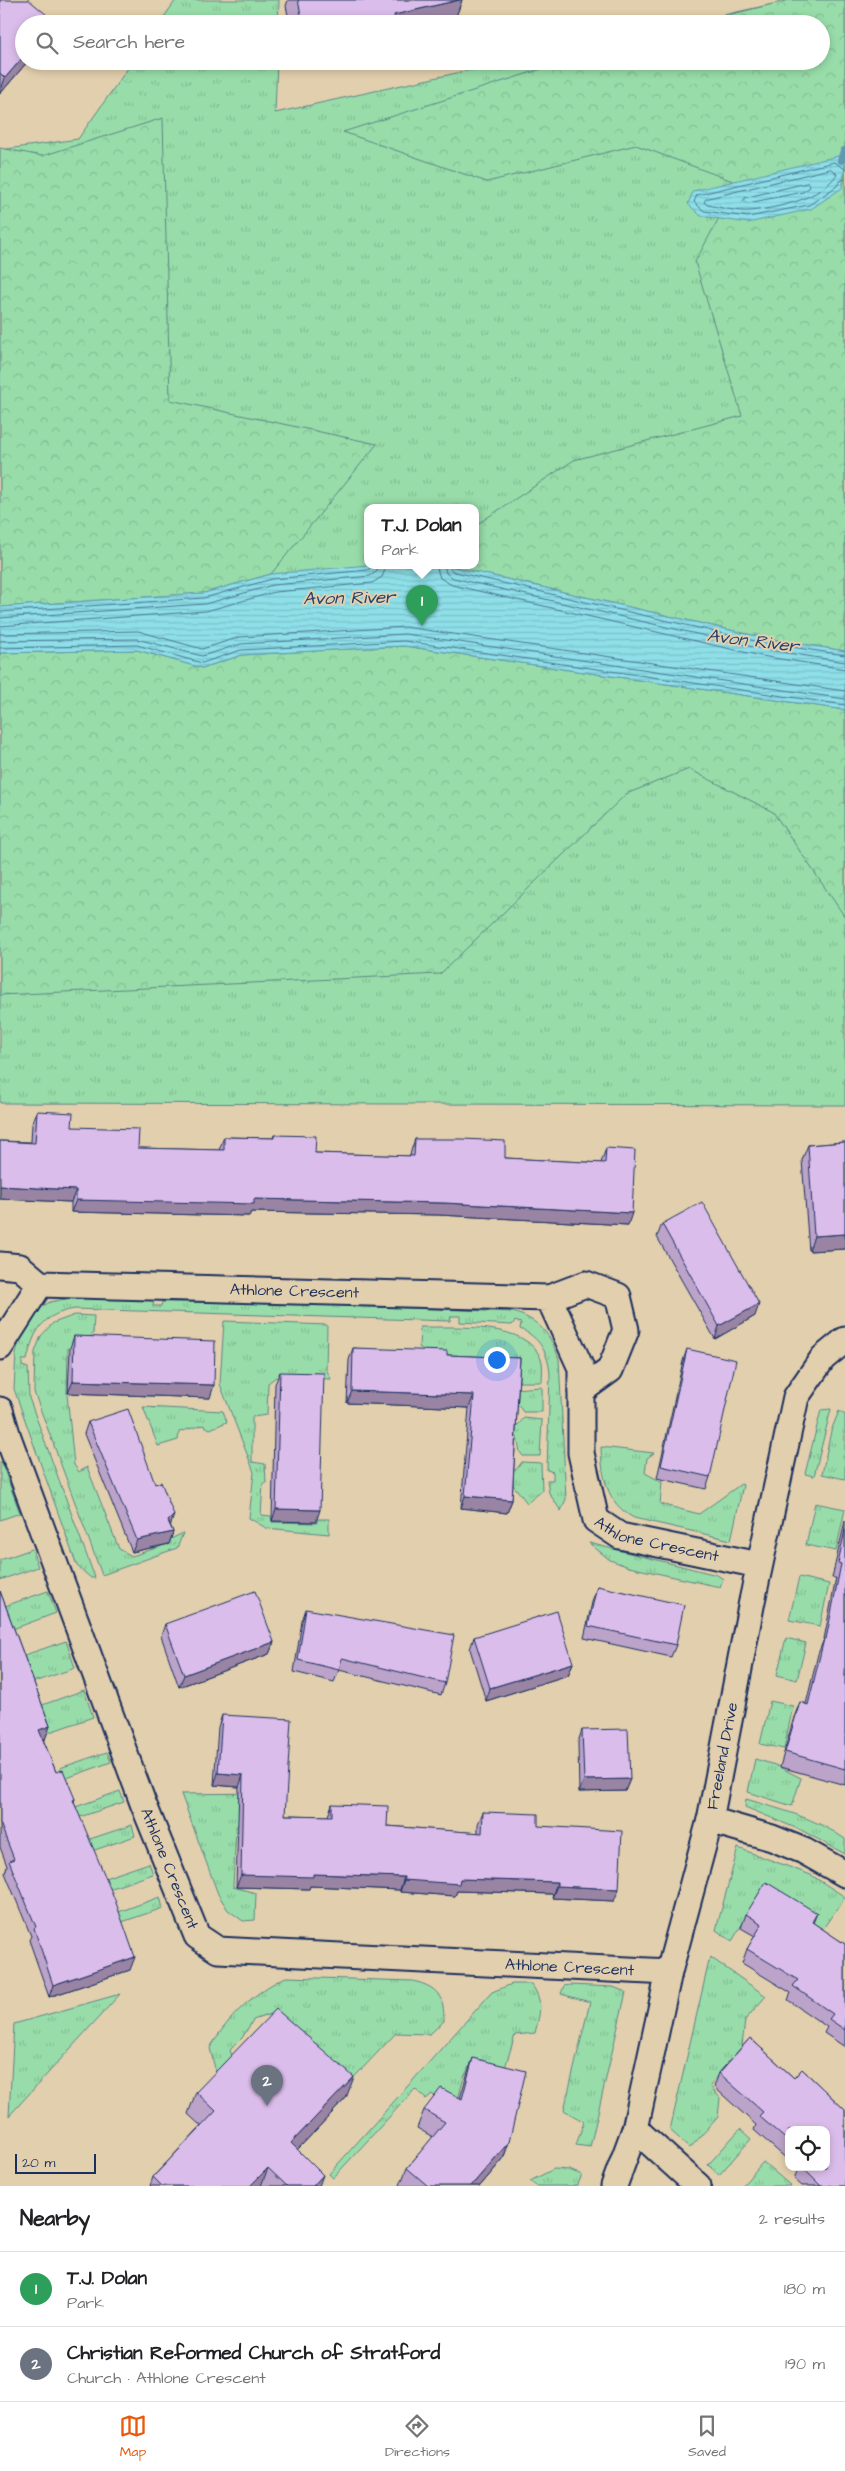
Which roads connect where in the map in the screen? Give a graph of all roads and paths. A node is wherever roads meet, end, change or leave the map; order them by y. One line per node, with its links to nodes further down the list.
1 (0, 1265): 2 (street)
2 (40, 1284): 3 (street, Athlone Crescent); 5 (street)
3 (549, 1298): 6 (street, Athlone Crescent); 6 (street, Athlone Crescent)
4 (845, 1340): 8 (street, Freeland Drive)
5 (0, 1346)
6 (581, 1391): 8 (street, Athlone Crescent)
7 (0, 1410): 11 (street, Athlone Crescent)
8 (759, 1565): 9 (street, Freeland Drive)
9 (710, 1820): 10 (street); 11 (street, Freeland Drive)
10 (845, 1874)
11 (669, 1972): 12 (street, Freeland Drive)
12 (635, 2129): 13 (street, Freeland Drive); 14 (street)
13 (614, 2186)
14 (698, 2186)

